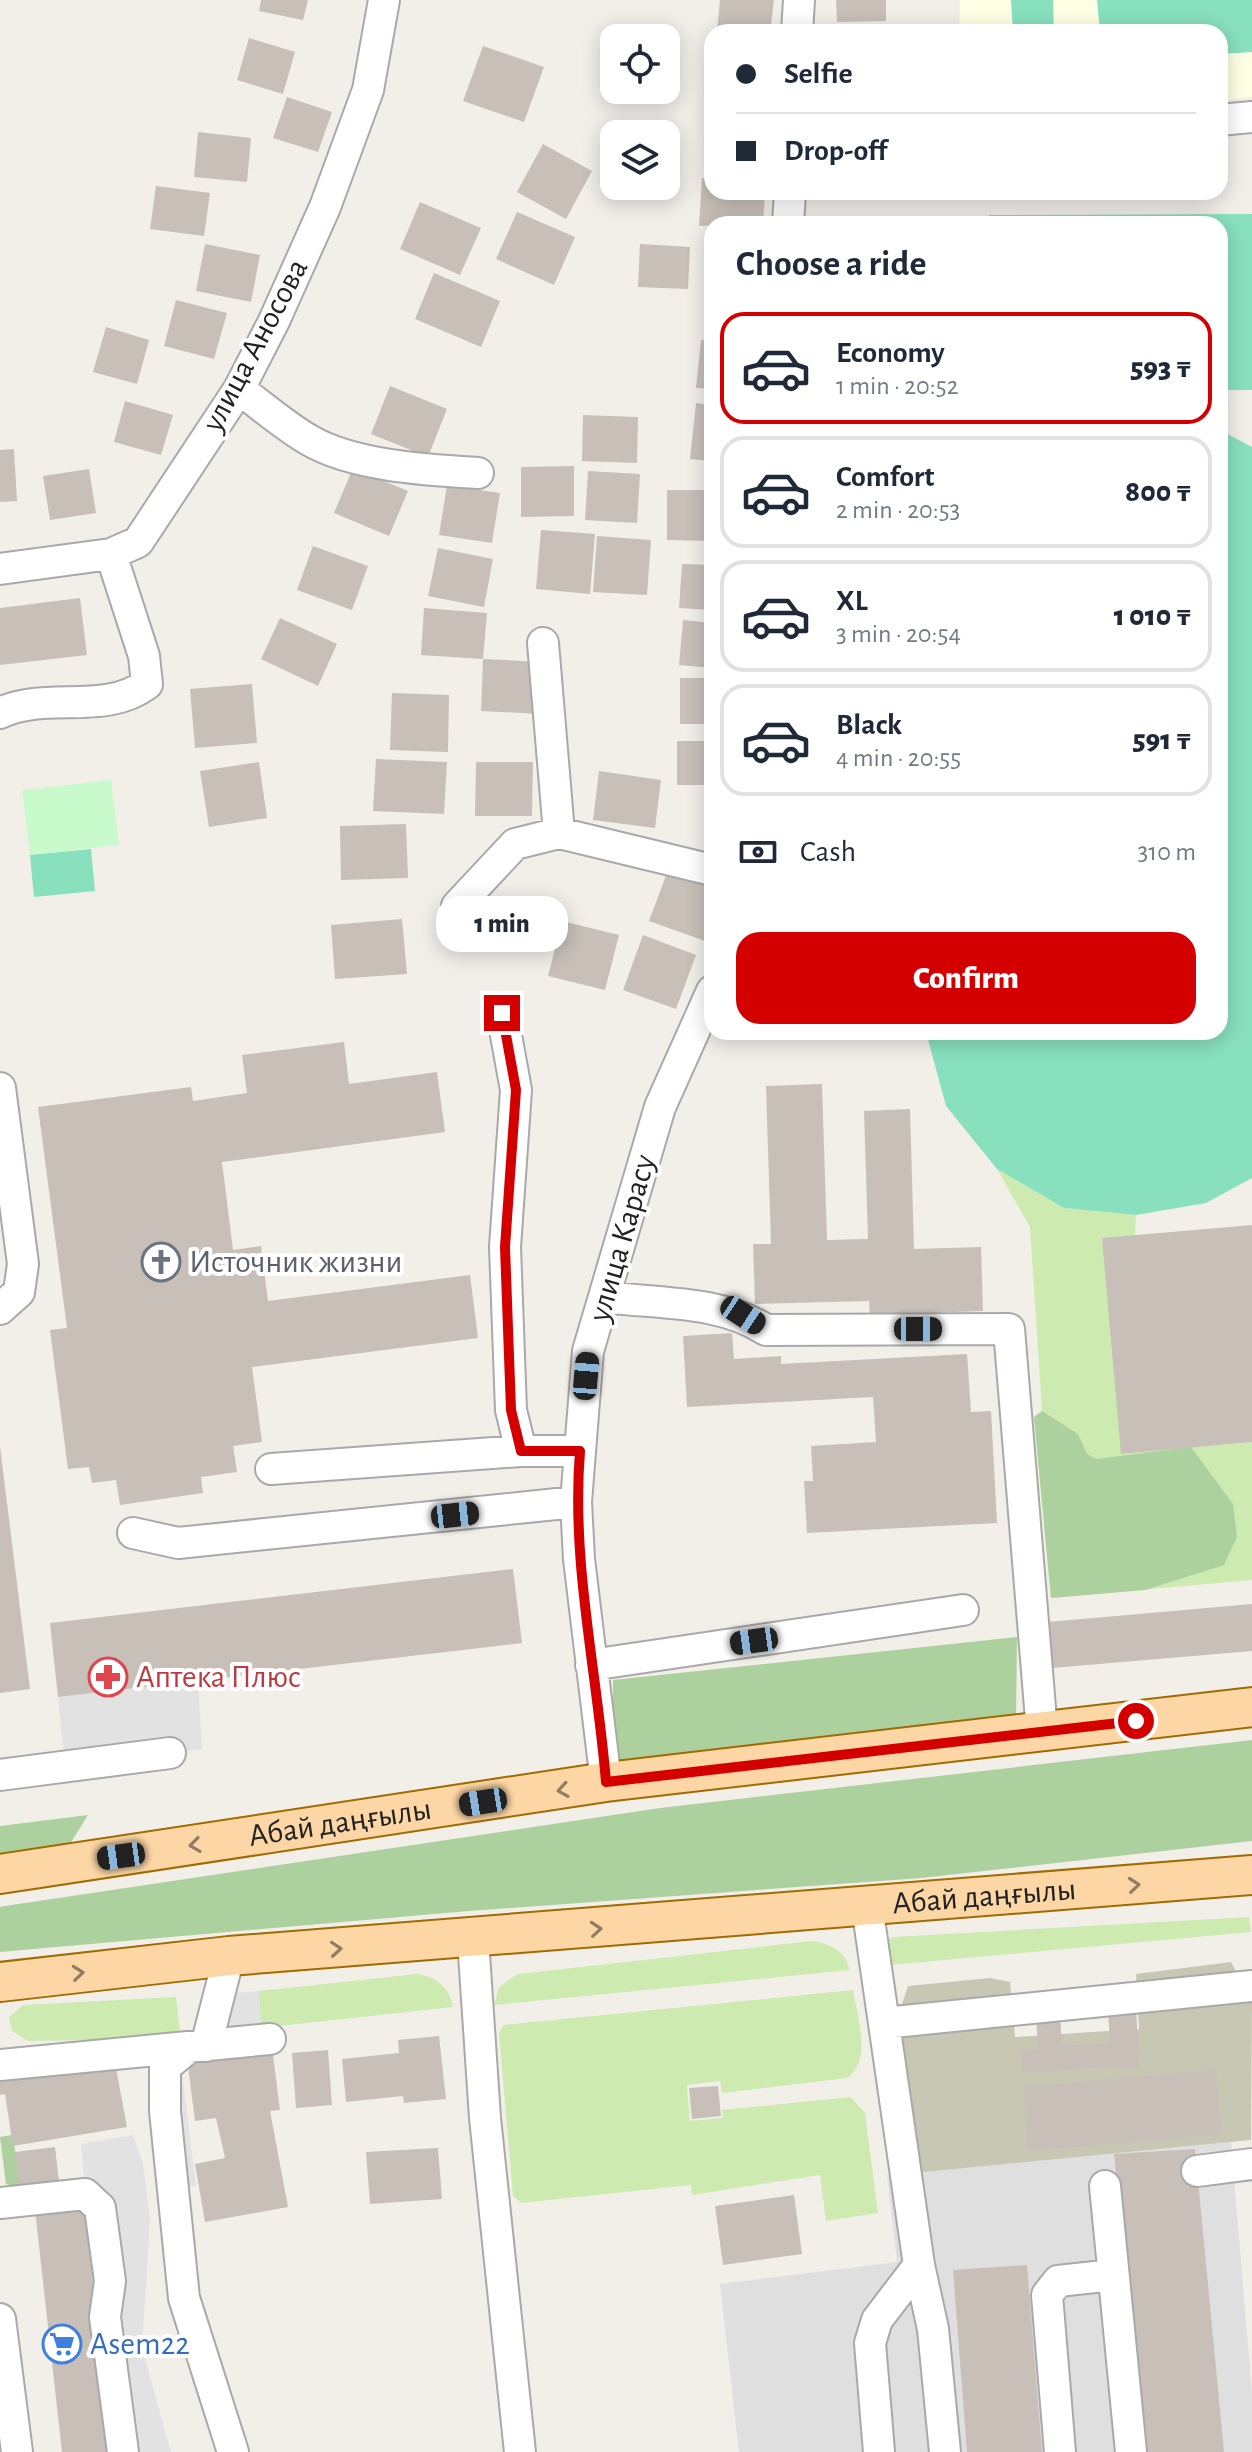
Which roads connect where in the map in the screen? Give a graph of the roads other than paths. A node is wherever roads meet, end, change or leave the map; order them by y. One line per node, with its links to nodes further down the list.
1 (384, 0): 6 (street, улица Аносова)
2 (799, 0): 3 (street)
3 (798, 24)
4 (1252, 117): 5 (street)
5 (1228, 119)
6 (239, 389): 7 (street); 8 (street, улица Аносова)
7 (478, 473)
8 (111, 554): 9 (street, улица Аносова); 11 (street)
9 (0, 569)
10 (543, 643): 12 (street)
11 (0, 713)
12 (559, 833): 13 (street); 14 (street)
13 (704, 868)
14 (457, 906)
15 (704, 1009): 18 (street, улица Карасу)
16 (502, 1013): 20 (street)
17 (0, 1088): 19 (street)
18 (605, 1297): 21 (street, улица Карасу); 28 (street)
19 (0, 1309)
20 (521, 1451): 21 (street); 22 (street)
21 (580, 1451): 23 (street, улица Карасу)
22 (271, 1469)
23 (576, 1502): 24 (street); 26 (street, улица Карасу)
24 (133, 1533)
25 (963, 1610): 26 (street)
26 (591, 1665): 31 (street, улица Карасу)
27 (1252, 1707): 28 (main road, Абай даңғылы)
28 (1042, 1732): 31 (main road, Абай даңғылы)
29 (170, 1753): 30 (street)
30 (0, 1775)
31 (606, 1782): 32 (main road, Абай даңғылы, one-way to 32)
32 (0, 1874)
33 (1252, 1875): 34 (main road, Абай даңғылы, one-way to 33)
34 (867, 1906): 35 (main road, Абай даңғылы, one-way to 34); 39 (street)
35 (473, 1939): 36 (main road, Абай даңғылы, one-way to 35); 53 (street)
36 (229, 1956): 37 (main road, Абай даңғылы, one-way to 36); 41 (street)
37 (0, 1982)
38 (1252, 1986): 39 (street)
39 (884, 2023): 47 (street)
40 (270, 2039): 41 (street)
41 (197, 2047): 42 (street); 52 (street)
42 (0, 2065)
43 (1252, 2164): 44 (street)
44 (1197, 2171)
45 (1105, 2186): 48 (street)
46 (0, 2203): 51 (street)
47 (919, 2265): 54 (street); 55 (street)
48 (1113, 2275): 56 (street); 57 (street)
49 (1, 2327): 50 (street)
50 (17, 2452)
51 (123, 2452)
52 (233, 2452)
53 (520, 2452)
54 (879, 2452)
55 (945, 2452)
56 (1060, 2452)
57 (1131, 2452)

